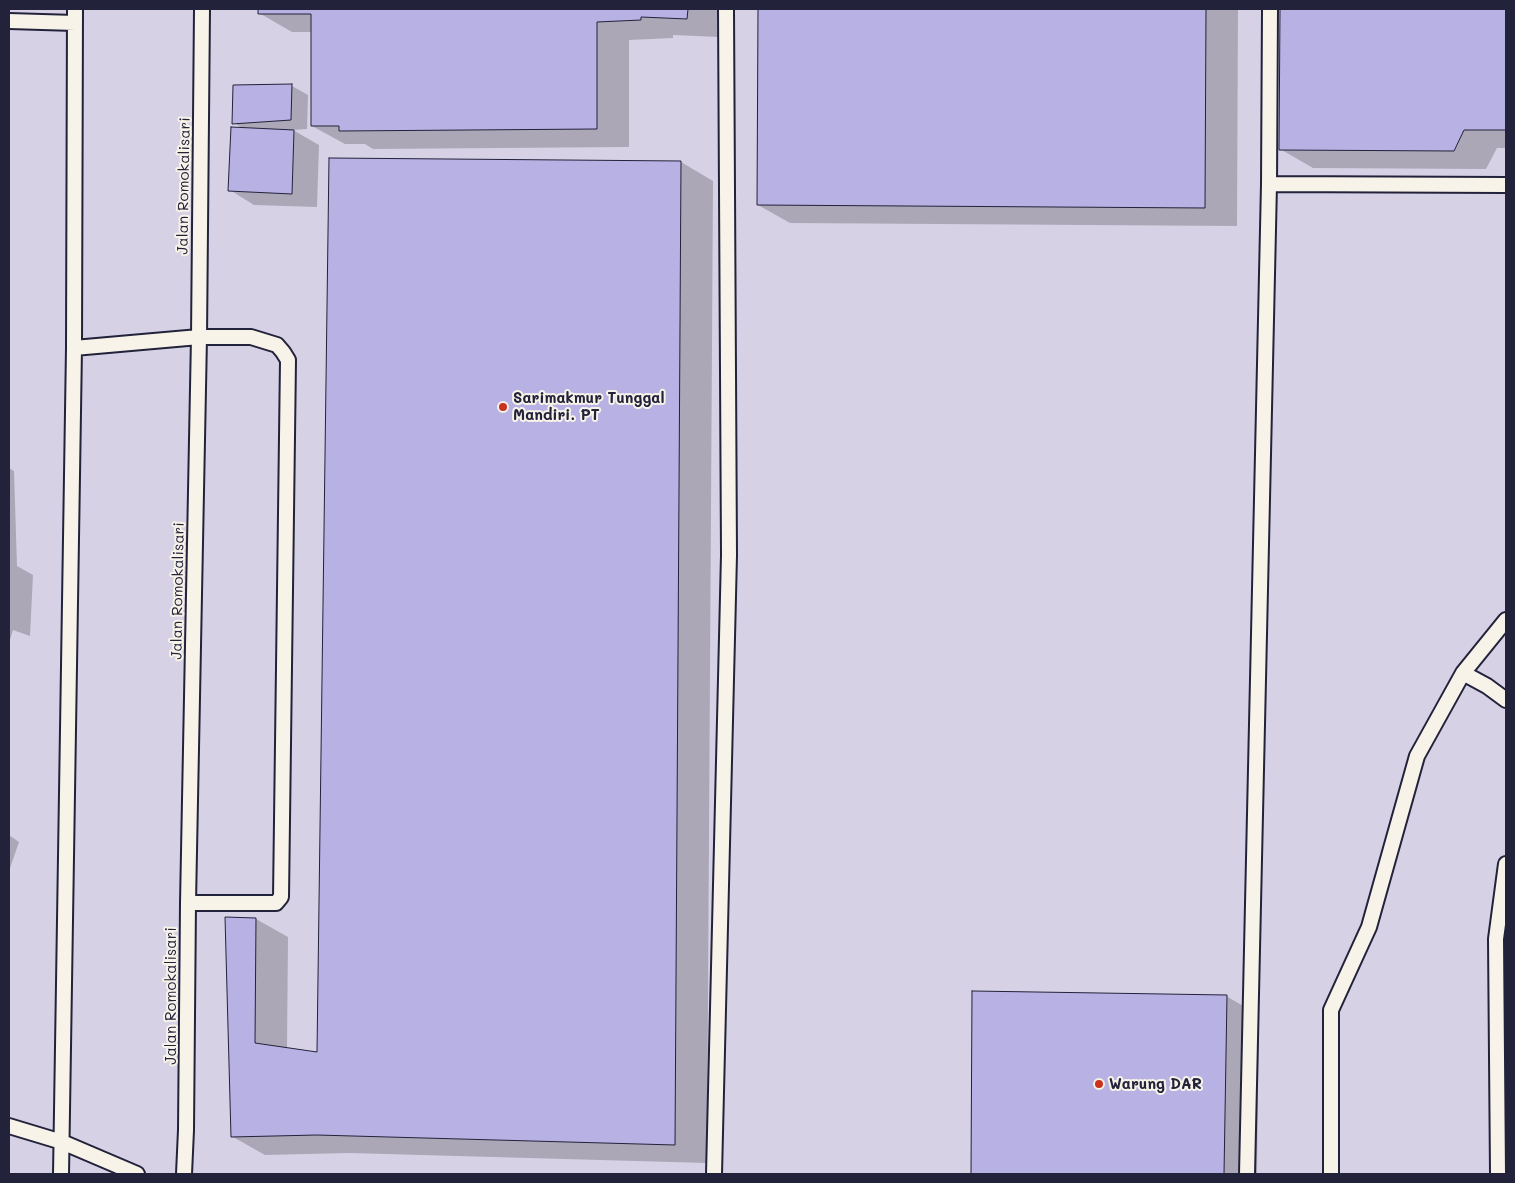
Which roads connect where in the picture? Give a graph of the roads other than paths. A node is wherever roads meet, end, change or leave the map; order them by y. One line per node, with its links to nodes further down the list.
1 (202, 9): 8 (lane, Jalan Romokalisari)
2 (726, 9): 20 (lane)
3 (1270, 9): 6 (lane)
4 (75, 16): 5 (lane); 9 (lane)
5 (9, 21)
6 (1269, 184): 7 (lane); 21 (lane)
7 (1506, 185)
8 (199, 337): 9 (lane); 14 (lane, Jalan Romokalisari); 14 (lane)
9 (74, 348): 16 (lane)
10 (1506, 620): 11 (lane)
11 (1464, 673): 12 (lane); 22 (lane)
12 (1506, 700)
13 (1506, 864): 23 (lane)
14 (188, 903): 19 (lane, Jalan Romokalisari)
15 (9, 1126): 16 (lane)
16 (62, 1142): 17 (lane); 18 (lane)
17 (61, 1174)
18 (137, 1174)
19 (184, 1174)
20 (714, 1174)
21 (1247, 1174)
22 (1331, 1174)
23 (1498, 1174)

